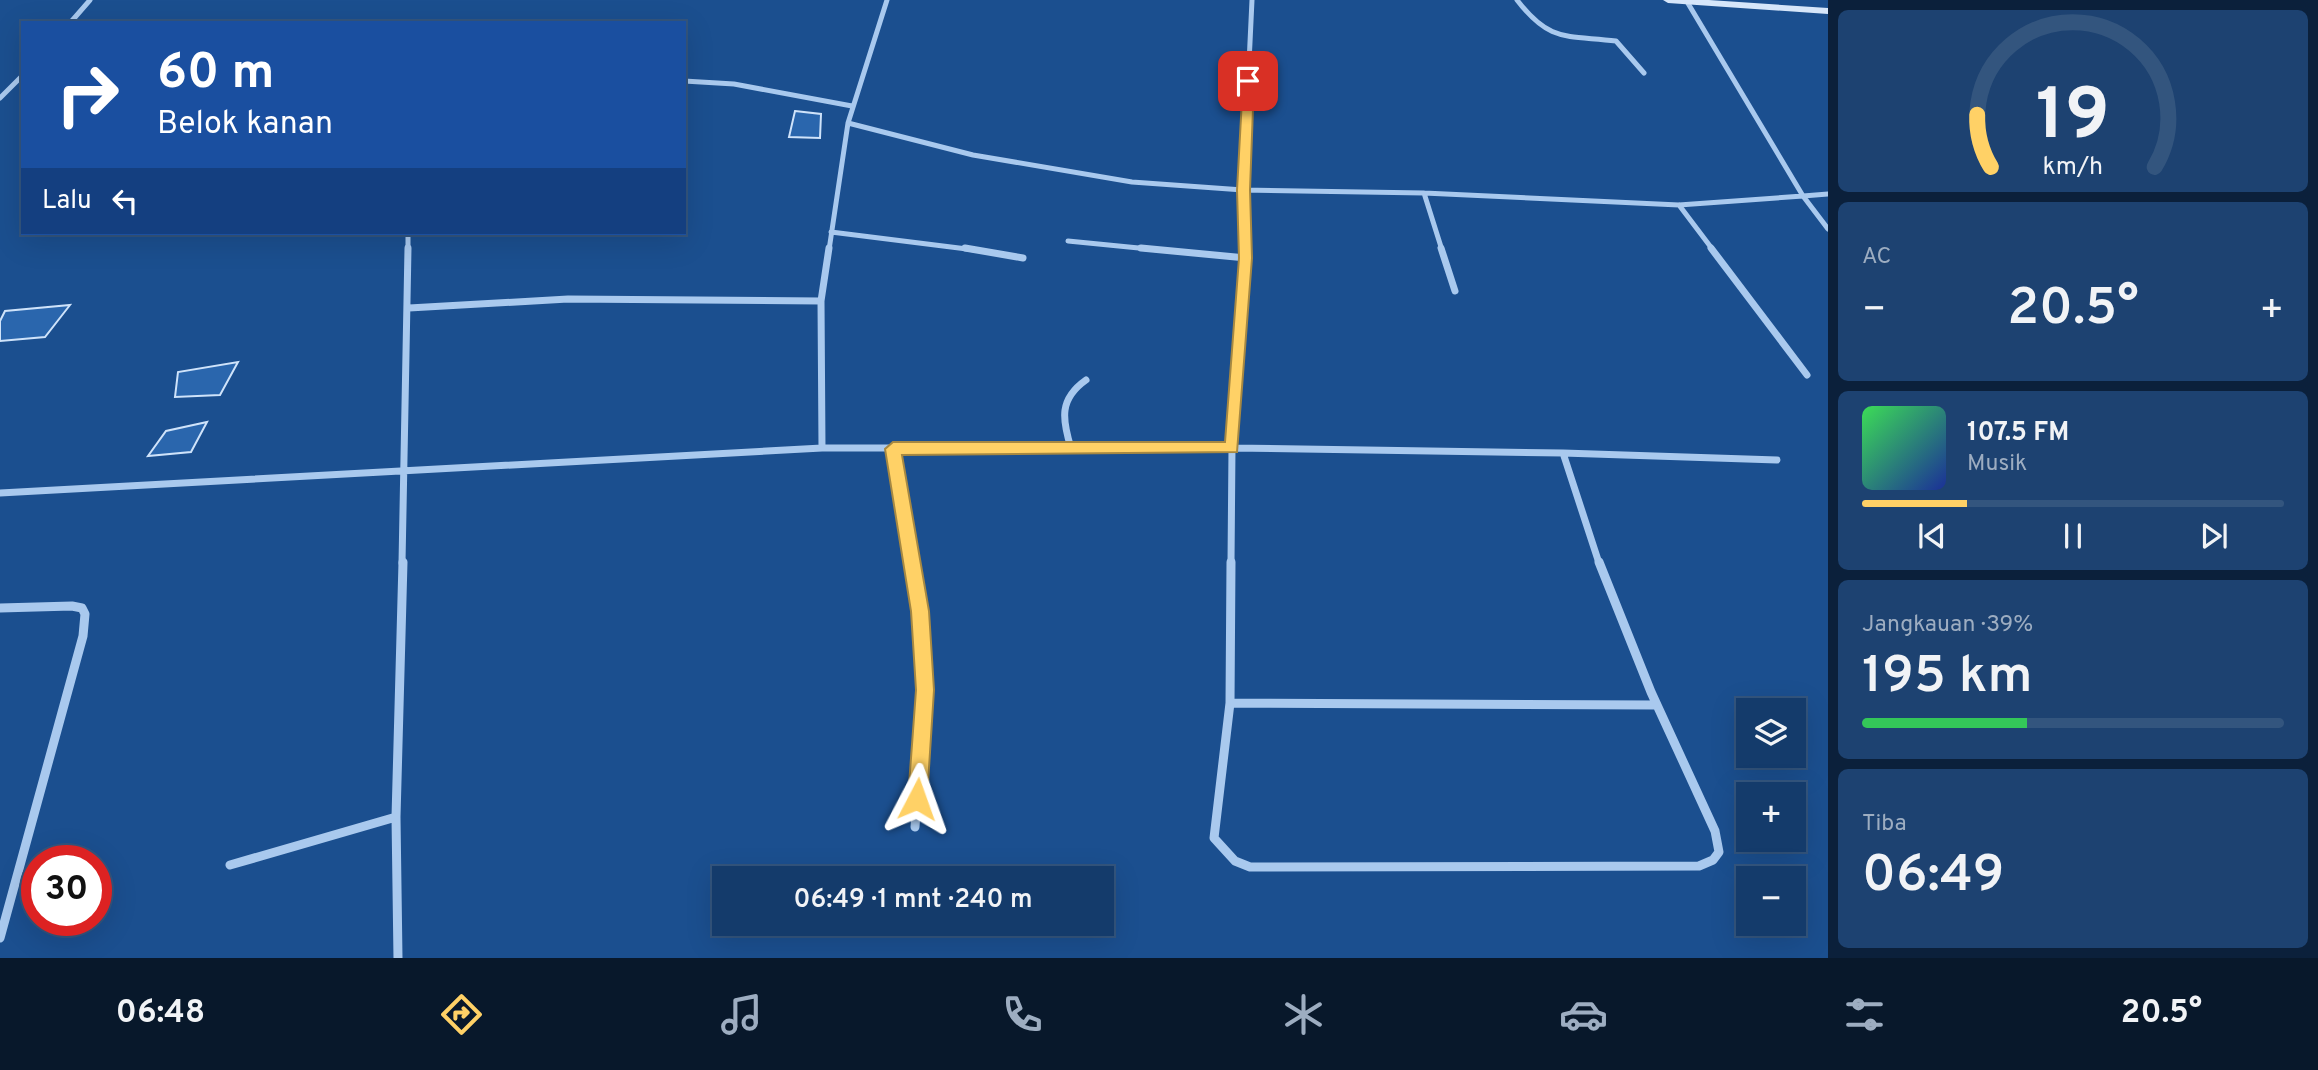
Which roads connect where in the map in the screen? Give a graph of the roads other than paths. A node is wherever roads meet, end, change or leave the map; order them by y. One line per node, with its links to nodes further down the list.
1 (90, 0): 8 (street)
2 (887, 0): 13 (street)
3 (1252, 0): 15 (street)
4 (1517, 0): 9 (street)
5 (1668, 0): 6 (street)
6 (1687, 1): 7 (street); 18 (street)
7 (1828, 11)
8 (72, 21)
9 (1644, 73)
10 (21, 77): 12 (street)
11 (686, 81): 13 (street)
12 (0, 98)
13 (852, 106): 14 (street)
14 (848, 123): 15 (street); 21 (street)
15 (1243, 190): 16 (street); 25 (street)
16 (1424, 193): 19 (street); 26 (street)
17 (1828, 194): 18 (street)
18 (1803, 196): 19 (street); 20 (street)
19 (1679, 205): 29 (street)
20 (1828, 229)
21 (831, 232): 24 (street); 27 (street)
22 (408, 235): 28 (street)
23 (1068, 241): 25 (street)
24 (1023, 258)
25 (1246, 258): 33 (street)
26 (1455, 291)
27 (821, 301): 28 (street); 31 (street)
28 (409, 308): 37 (street)
29 (1807, 375)
30 (1086, 380): 32 (street)
31 (822, 448): 34 (street); 37 (street)
32 (1071, 448): 33 (street); 34 (street)
33 (1232, 448): 35 (street); 40 (street)
34 (893, 449): 43 (street)
35 (1563, 453): 36 (street); 41 (street)
36 (1777, 460)
37 (402, 472): 38 (street); 42 (street)
38 (0, 493)
39 (0, 608): 45 (street)
40 (1230, 703): 41 (street); 41 (street)
41 (1656, 705)
42 (396, 817): 44 (street); 46 (street)
43 (915, 827)
44 (230, 865)
45 (0, 938)
46 (398, 958)

